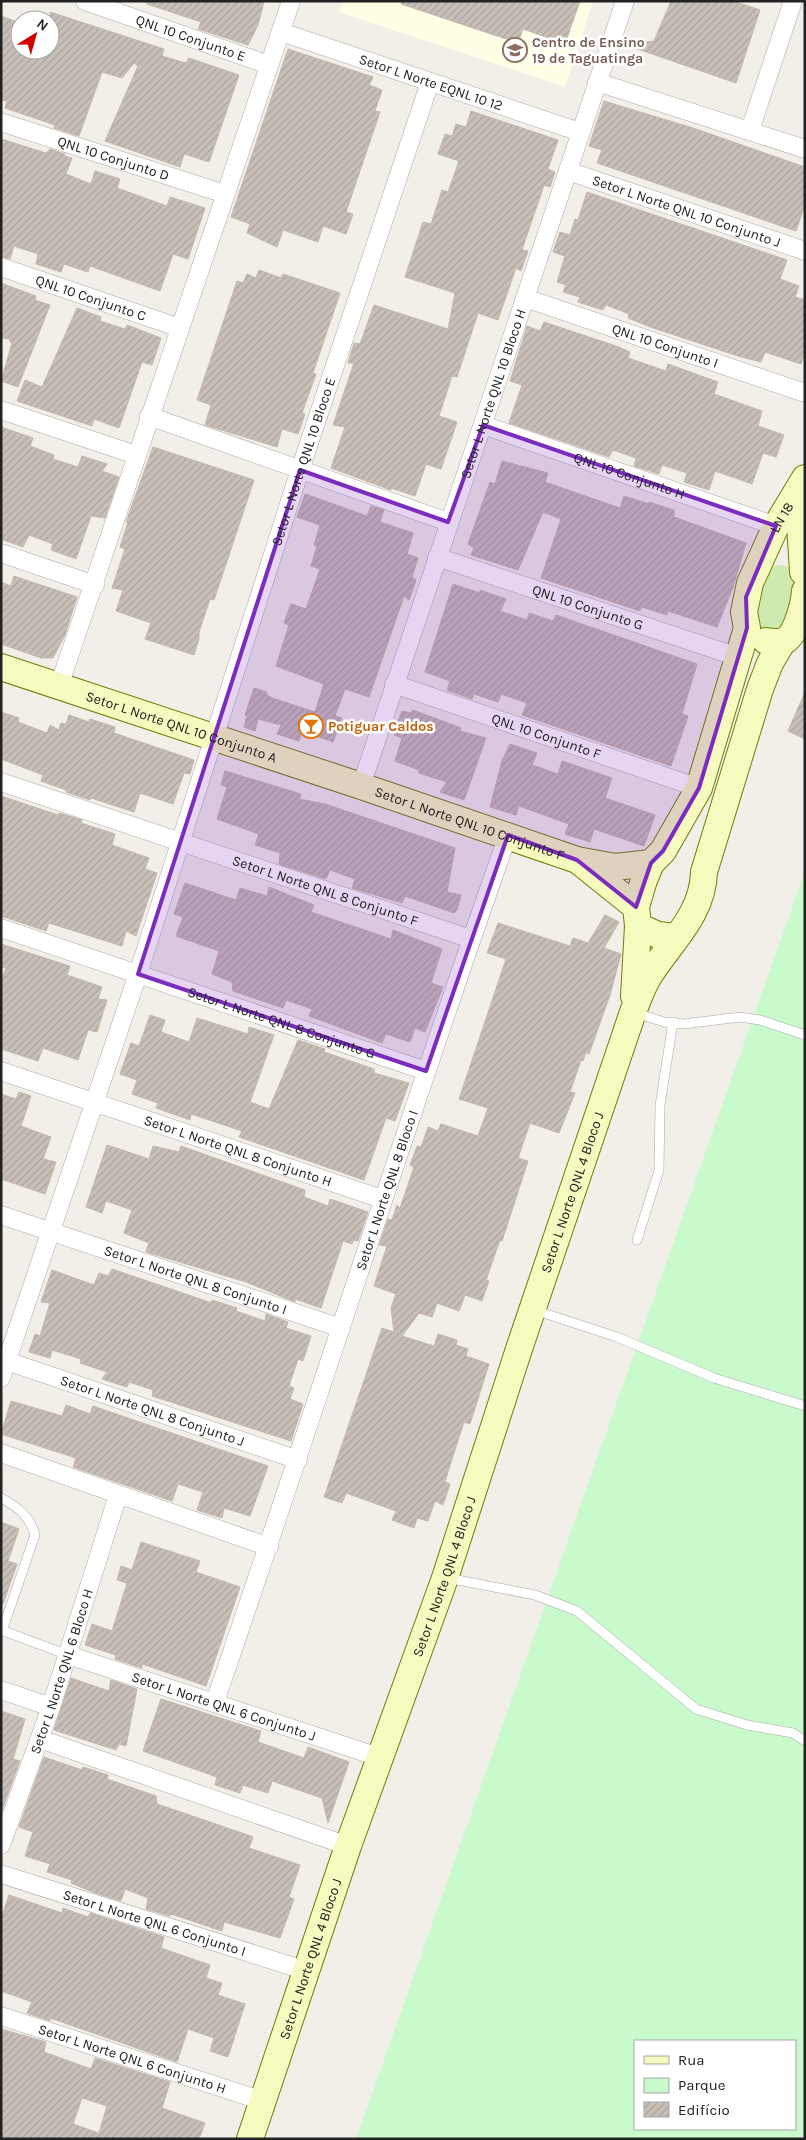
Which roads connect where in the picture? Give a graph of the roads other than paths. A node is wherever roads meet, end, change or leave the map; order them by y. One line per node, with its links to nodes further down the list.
1 (85, 1): 6 (street, QNL 10 Conjunto E)
2 (291, 1): 5 (street)
3 (625, 1): 8 (street, Setor L Norte QNL 10 Bloco H)
4 (793, 1): 10 (street)
5 (281, 32): 6 (street); 7 (street, Setor L Norte EQNL 10 12)
6 (269, 65): 14 (street)
7 (430, 82): 11 (street, Setor L Norte EQNL 10 12); 24 (street, Setor L Norte QNL 10 Bloco E)
8 (597, 82): 10 (street); 11 (street, Setor L Norte QNL 10 Bloco H)
9 (1, 122): 14 (street, QNL 10 Conjunto D)
10 (750, 130): 12 (street)
11 (580, 132): 13 (street, Setor L Norte QNL 10 Bloco H)
12 (805, 149)
13 (568, 171): 15 (street, Setor L Norte QNL 10 Conjunto J); 17 (street, Setor L Norte QNL 10 Bloco H)
14 (225, 194): 18 (street)
15 (805, 251)
16 (1, 268): 18 (street, QNL 10 Conjunto C)
17 (525, 298): 19 (street, QNL 10 Conjunto I); 22 (street, Setor L Norte QNL 10 Bloco H)
18 (180, 328): 21 (street)
19 (805, 393)
20 (1, 410): 23 (street)
21 (150, 416): 23 (street); 24 (street)
22 (482, 426): 27 (street, Setor L Norte QNL 10 Bloco H); 28 (street, QNL 10 Conjunto H)
23 (136, 455): 33 (street)
24 (300, 470): 27 (street); 40 (street, Setor L Norte QNL 10 Bloco E)
25 (805, 478): 28 (main road, LN 18)
26 (805, 486): 32 (main road, LN 18)
27 (448, 522): 30 (street, Setor L Norte QNL 10 Bloco H)
28 (776, 526): 31 (main road, LN 18)
29 (1, 553): 33 (street)
30 (437, 557): 36 (street, QNL 10 Conjunto G); 38 (street, Setor L Norte QNL 10 Bloco H)
31 (762, 560): 32 (main road); 34 (main road)
32 (804, 580): 35 (main road)
33 (95, 585): 39 (street)
34 (747, 628): 35 (main road); 36 (main road)
35 (792, 638): 48 (main road)
36 (738, 657): 43 (main road)
37 (1, 667): 39 (main road, Setor L Norte QNL 10 Conjunto A)
38 (394, 684): 42 (street, Setor L Norte QNL 10 Bloco H); 43 (street, QNL 10 Conjunto F)
39 (59, 686): 40 (main road, Setor L Norte QNL 10 Conjunto A)
40 (214, 737): 42 (main road, Setor L Norte QNL 10 Conjunto A); 45 (street, Setor L Norte QNL 10 Bloco E)
41 (1, 782): 45 (street, Setor L Norte QNL 8 Conjunto F)
42 (361, 786): 44 (main road, Setor L Norte QNL 10 Conjunto F)
43 (699, 788): 46 (main road)
44 (508, 835): 47 (main road, Setor L Norte QNL 10 Conjunto F); 52 (street, Setor L Norte QNL 8 Bloco I)
45 (180, 842): 52 (street, Setor L Norte QNL 8 Conjunto F); 53 (street, Setor L Norte QNL 10 Bloco E)
46 (657, 857): 47 (main road); 48 (main road); 49 (main road)
47 (577, 860): 49 (main road)
48 (704, 872): 51 (main road)
49 (637, 916): 51 (main road); 54 (main road)
50 (1, 928): 53 (street, Setor L Norte QNL 8 Conjunto G)
51 (675, 937): 54 (main road)
52 (471, 939): 58 (street, Setor L Norte QNL 8 Bloco I)
53 (138, 974): 58 (street, Setor L Norte QNL 8 Conjunto G); 59 (street, Setor L Norte QNL 10 Bloco E)
54 (633, 1012): 55 (lane); 64 (main road, Setor L Norte QNL 4 Bloco J)
55 (673, 1022): 56 (lane); 63 (lane)
56 (805, 1036)
57 (1, 1071): 59 (street, Setor L Norte QNL 8 Conjunto H)
58 (426, 1071): 60 (street, Setor L Norte QNL 8 Bloco I)
59 (94, 1101): 60 (street, Setor L Norte QNL 8 Conjunto H); 62 (street, Setor L Norte QNL 10 Bloco E)
60 (382, 1199): 65 (street, Setor L Norte QNL 8 Bloco I)
61 (1, 1214): 62 (street, Setor L Norte QNL 8 Conjunto I)
62 (50, 1231): 65 (street, Setor L Norte QNL 8 Conjunto I); 66 (street, Setor L Norte QNL 10 Bloco E)
63 (637, 1240)
64 (534, 1310): 68 (lane); 74 (main road, Setor L Norte QNL 4 Bloco J)
65 (341, 1328): 70 (street, Setor L Norte QNL 8 Bloco I)
66 (4, 1360): 67 (street, Setor L Norte QNL 10 Bloco E); 70 (street, Setor L Norte QNL 8 Conjunto J)
67 (1, 1378)
68 (805, 1406)
69 (1, 1453): 71 (street)
70 (298, 1460): 73 (street, Setor L Norte QNL 8 Bloco I)
71 (118, 1495): 73 (street); 76 (street, Setor L Norte QNL 6 Bloco H)
72 (1, 1498): 75 (lane)
73 (269, 1547): 78 (street, Setor L Norte QNL 8 Bloco I)
74 (445, 1578): 81 (lane); 82 (main road, Setor L Norte QNL 4 Bloco J)
75 (2, 1631): 76 (lane)
76 (68, 1655): 78 (street, Setor L Norte QNL 6 Conjunto J); 79 (street, Setor L Norte QNL 6 Bloco H)
77 (1, 1690): 79 (street)
78 (215, 1702): 82 (street, Setor L Norte QNL 6 Conjunto J)
79 (51, 1707): 80 (street, Setor L Norte QNL 6 Bloco H)
80 (40, 1739): 83 (street, Setor L Norte QNL 6 Bloco H); 84 (street)
81 (805, 1741)
82 (379, 1757): 84 (main road, Setor L Norte QNL 4 Bloco J)
83 (1, 1845)
84 (348, 1846): 86 (main road, Setor L Norte QNL 4 Bloco J)
85 (1, 1874): 86 (street, Setor L Norte QNL 6 Conjunto I)
86 (307, 1971): 88 (main road, Setor L Norte QNL 4 Bloco J)
87 (1, 2016): 88 (street, Setor L Norte QNL 6 Conjunto H)
88 (262, 2101): 89 (main road, Setor L Norte QNL 4 Bloco J)
89 (250, 2139)

